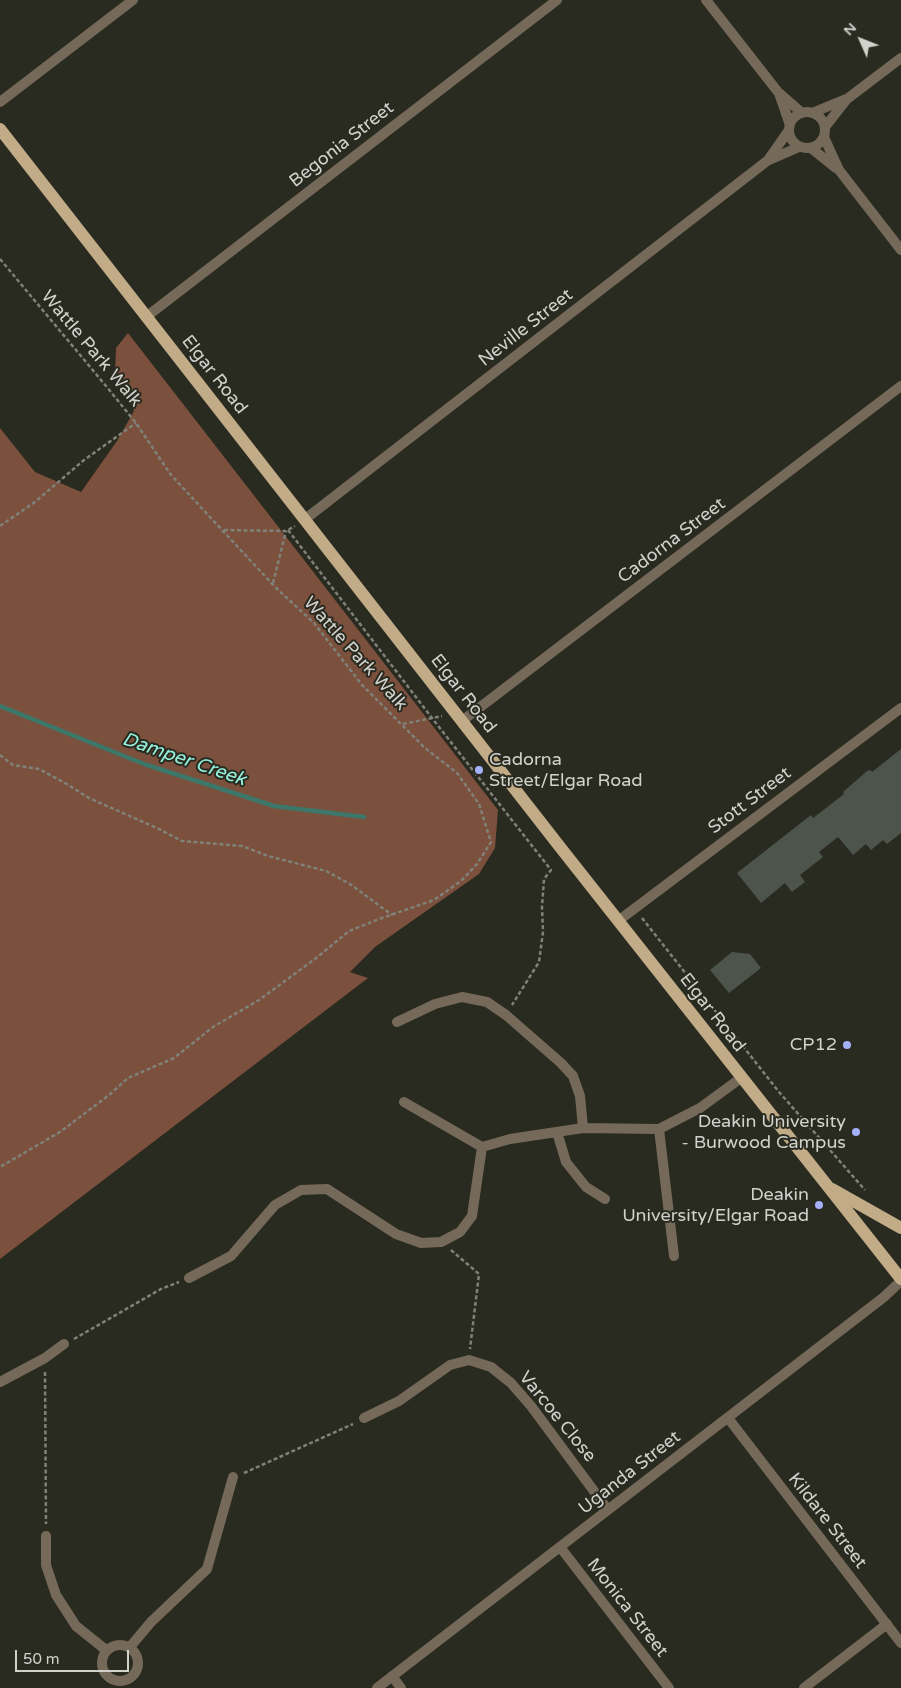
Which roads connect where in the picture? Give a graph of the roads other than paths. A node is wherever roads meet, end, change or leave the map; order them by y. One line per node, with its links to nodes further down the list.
1 (133, 0): 7 (street)
2 (558, 0): 17 (street, Begonia Street)
3 (706, 0): 5 (street)
4 (901, 58): 6 (street)
5 (778, 92): 8 (street); 9 (street)
6 (847, 99): 8 (street); 11 (street)
7 (0, 102)
8 (807, 113): 9 (street); 11 (street)
9 (789, 127): 12 (street); 14 (street, Neville Street)
10 (0, 129): 17 (main road, Elgar Road)
11 (824, 132): 13 (street); 15 (street)
12 (799, 147): 13 (street); 14 (street, Neville Street)
13 (811, 148): 15 (street)
14 (767, 161): 19 (street, Neville Street)
15 (839, 170): 16 (street)
16 (901, 250)
17 (146, 317): 19 (main road, Elgar Road)
18 (901, 386): 21 (street, Cadorna Street)
19 (304, 520): 21 (main road, Elgar Road)
20 (901, 708): 22 (street, Stott Street)
21 (459, 717): 22 (main road, Elgar Road)
22 (618, 921): 24 (main road, Elgar Road)
23 (397, 1022): 26 (street)
24 (741, 1078): 27 (street); 30 (main road, Elgar Road)
25 (404, 1102): 29 (street)
26 (583, 1128): 27 (street); 28 (street)
27 (659, 1129): 33 (street)
28 (557, 1132): 29 (street); 31 (street)
29 (482, 1147): 34 (street)
30 (827, 1187): 32 (main road); 35 (main road, Elgar Road)
31 (605, 1199)
32 (901, 1228)
33 (674, 1256)
34 (189, 1278)
35 (901, 1280): 39 (street, Uganda Street)
36 (64, 1344): 37 (street)
37 (0, 1382)
38 (364, 1418): 41 (street, Varcoe Close)
39 (728, 1418): 41 (street, Uganda Street); 44 (street, Kildare Street)
40 (233, 1477): 46 (street)
41 (608, 1510): 43 (street, Uganda Street)
42 (46, 1536): 47 (street)
43 (560, 1548): 48 (street, Uganda Street); 53 (street, Monica Street)
44 (887, 1624): 45 (street, Kildare Street); 54 (street)
45 (901, 1643)
46 (130, 1647): 47 (street); 49 (street)
47 (106, 1650): 49 (street)
48 (392, 1676): 51 (street, Uganda Street); 52 (street)
49 (129, 1679): 50 (street)
50 (136, 1688)
51 (377, 1688)
52 (401, 1688)
53 (668, 1688)
54 (804, 1688)

